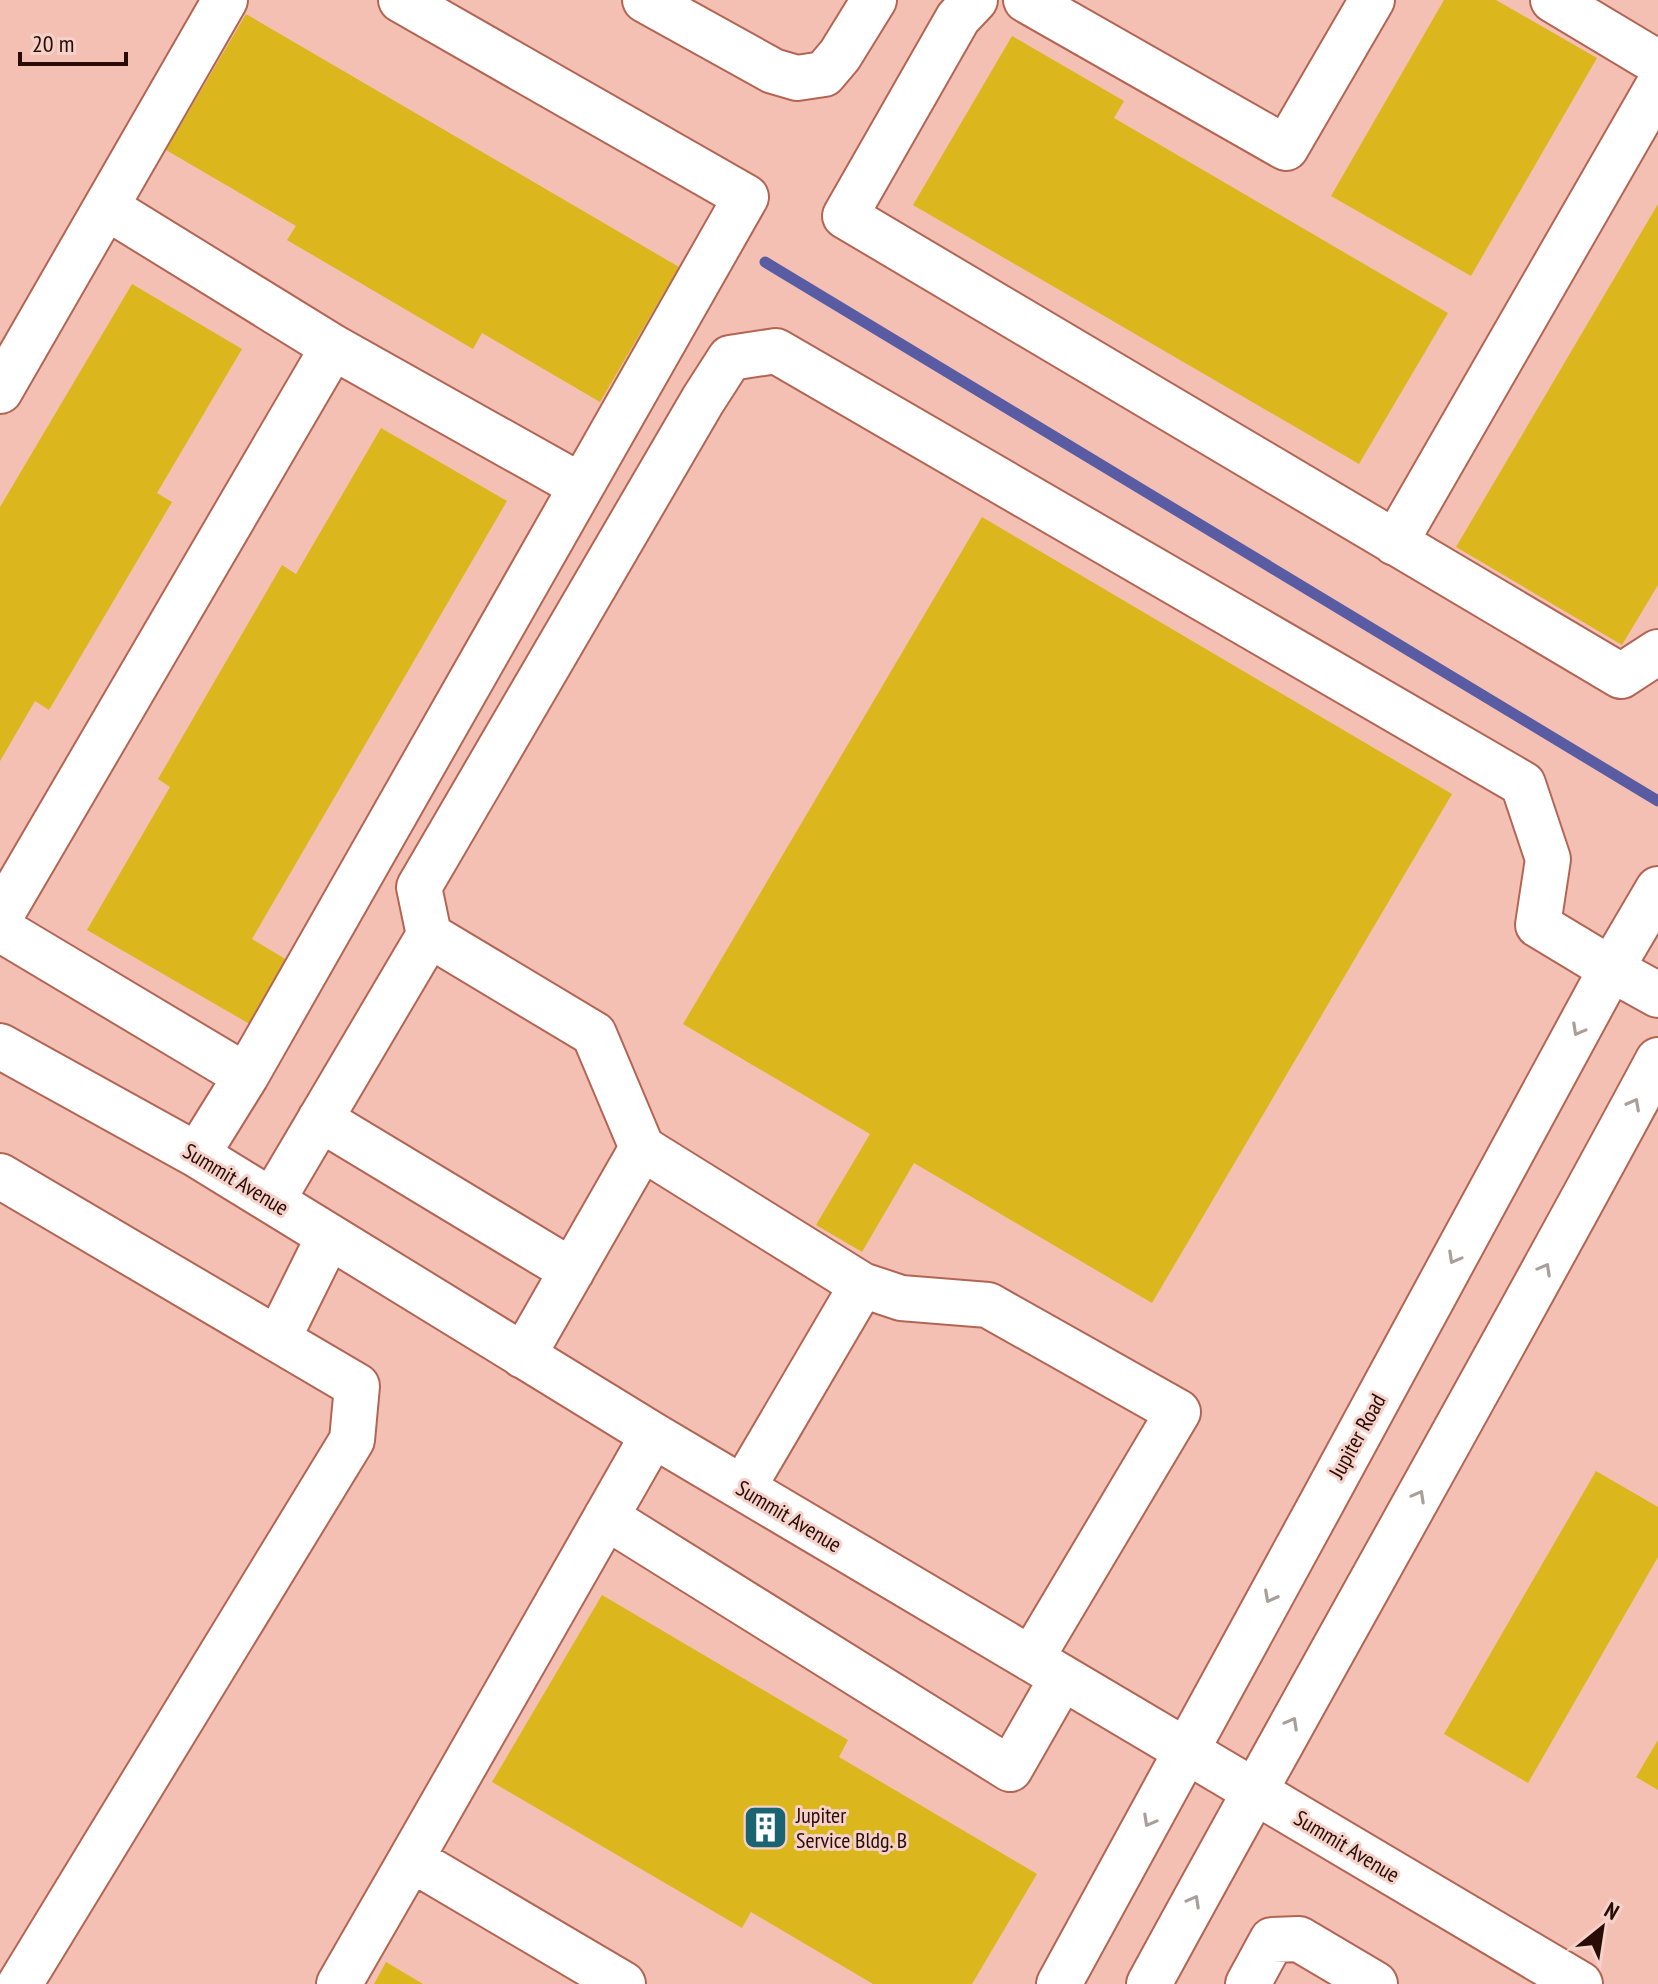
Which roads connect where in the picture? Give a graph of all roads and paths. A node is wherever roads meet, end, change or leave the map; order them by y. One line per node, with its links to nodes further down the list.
1 (225, 0): 11 (main road)
2 (401, 0): 14 (main road)
3 (645, 0): 4 (main road)
4 (874, 0)
5 (975, 0): 15 (main road)
6 (1026, 0): 7 (main road)
7 (1372, 0)
8 (1553, 0): 9 (main road)
9 (1658, 63)
10 (1658, 86): 15 (main road)
11 (106, 207): 12 (main road); 13 (main road)
12 (333, 347): 14 (main road); 18 (main road)
13 (0, 391)
14 (581, 486): 25 (main road)
15 (1395, 543): 16 (main road)
16 (1658, 652)
17 (1658, 889): 21 (main road, Jupiter Road)
18 (0, 917)
19 (0, 929): 25 (main road)
20 (429, 935): 21 (main road); 26 (main road); 27 (main road)
21 (1611, 969): 22 (main road); 40 (main road, Jupiter Road, one-way to 40)
22 (1658, 995)
23 (0, 1046): 28 (main road, Summit Avenue)
24 (1658, 1060): 41 (main road, one-way to 24)
25 (246, 1076): 28 (main road)
26 (320, 1119): 30 (main road); 32 (main road)
27 (642, 1148): 32 (main road); 33 (main road)
28 (197, 1155): 30 (main road, Summit Avenue)
29 (0, 1176): 34 (main road)
30 (272, 1201): 31 (main road, Summit Avenue)
31 (329, 1236): 34 (main road); 35 (main road, Summit Avenue)
32 (572, 1271): 35 (main road)
33 (862, 1285): 37 (main road); 39 (main road)
34 (278, 1339): 44 (main road)
35 (523, 1356): 36 (main road, Summit Avenue)
36 (653, 1435): 37 (main road, Summit Avenue); 38 (main road)
37 (743, 1488): 39 (main road, Summit Avenue)
38 (606, 1517): 39 (main road); 42 (main road)
39 (1046, 1669): 40 (main road, Summit Avenue)
40 (1187, 1752): 41 (main road, Summit Avenue); 47 (main road, Jupiter Road, one-way to 47)
41 (1254, 1791): 43 (main road, Summit Avenue); 48 (main road, one-way to 41)
42 (411, 1859): 45 (main road); 46 (main road)
43 (1528, 1971): 51 (main road, Summit Avenue)
44 (20, 1984)
45 (339, 1984)
46 (623, 1984)
47 (1059, 1984)
48 (1149, 1984)
49 (1248, 1984): 50 (main road)
50 (1375, 1984)
51 (1580, 1984)

